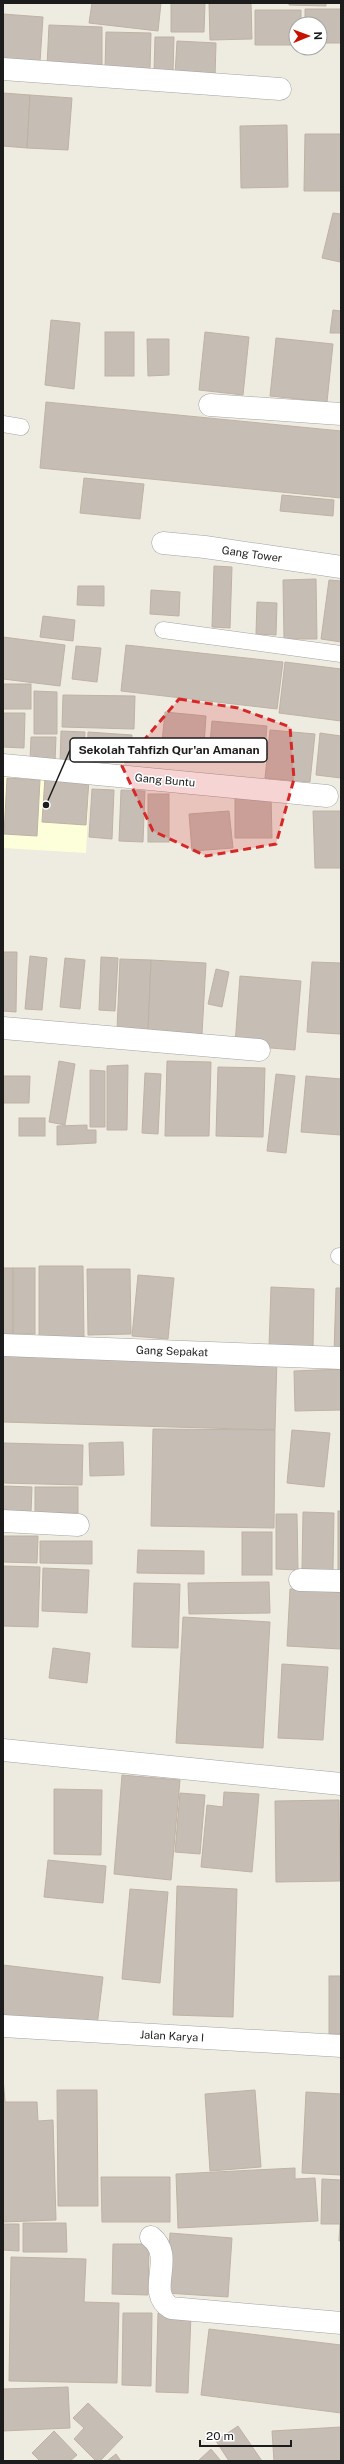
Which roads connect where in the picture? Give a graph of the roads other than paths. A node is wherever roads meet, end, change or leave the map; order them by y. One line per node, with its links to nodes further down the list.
1 (3, 69): 2 (street)
2 (280, 89)
3 (210, 405): 4 (street)
4 (341, 414)
5 (3, 424): 6 (lane)
6 (21, 427)
7 (163, 543): 8 (street, Gang Tower)
8 (341, 567)
9 (163, 630): 10 (lane)
10 (341, 654)
11 (3, 765): 12 (street, Gang Buntu)
12 (328, 796)
13 (3, 1028): 14 (street)
14 (259, 1050)
15 (3, 1345): 16 (street, Gang Sepakat)
16 (341, 1358)
17 (3, 1521): 18 (street)
18 (78, 1524)
19 (300, 1580): 20 (street)
20 (341, 1581)
21 (3, 1750): 22 (street)
22 (341, 1784)
23 (3, 2026): 24 (street, Jalan Karya I)
24 (341, 2046)
25 (150, 2237): 26 (street)
26 (341, 2323)

